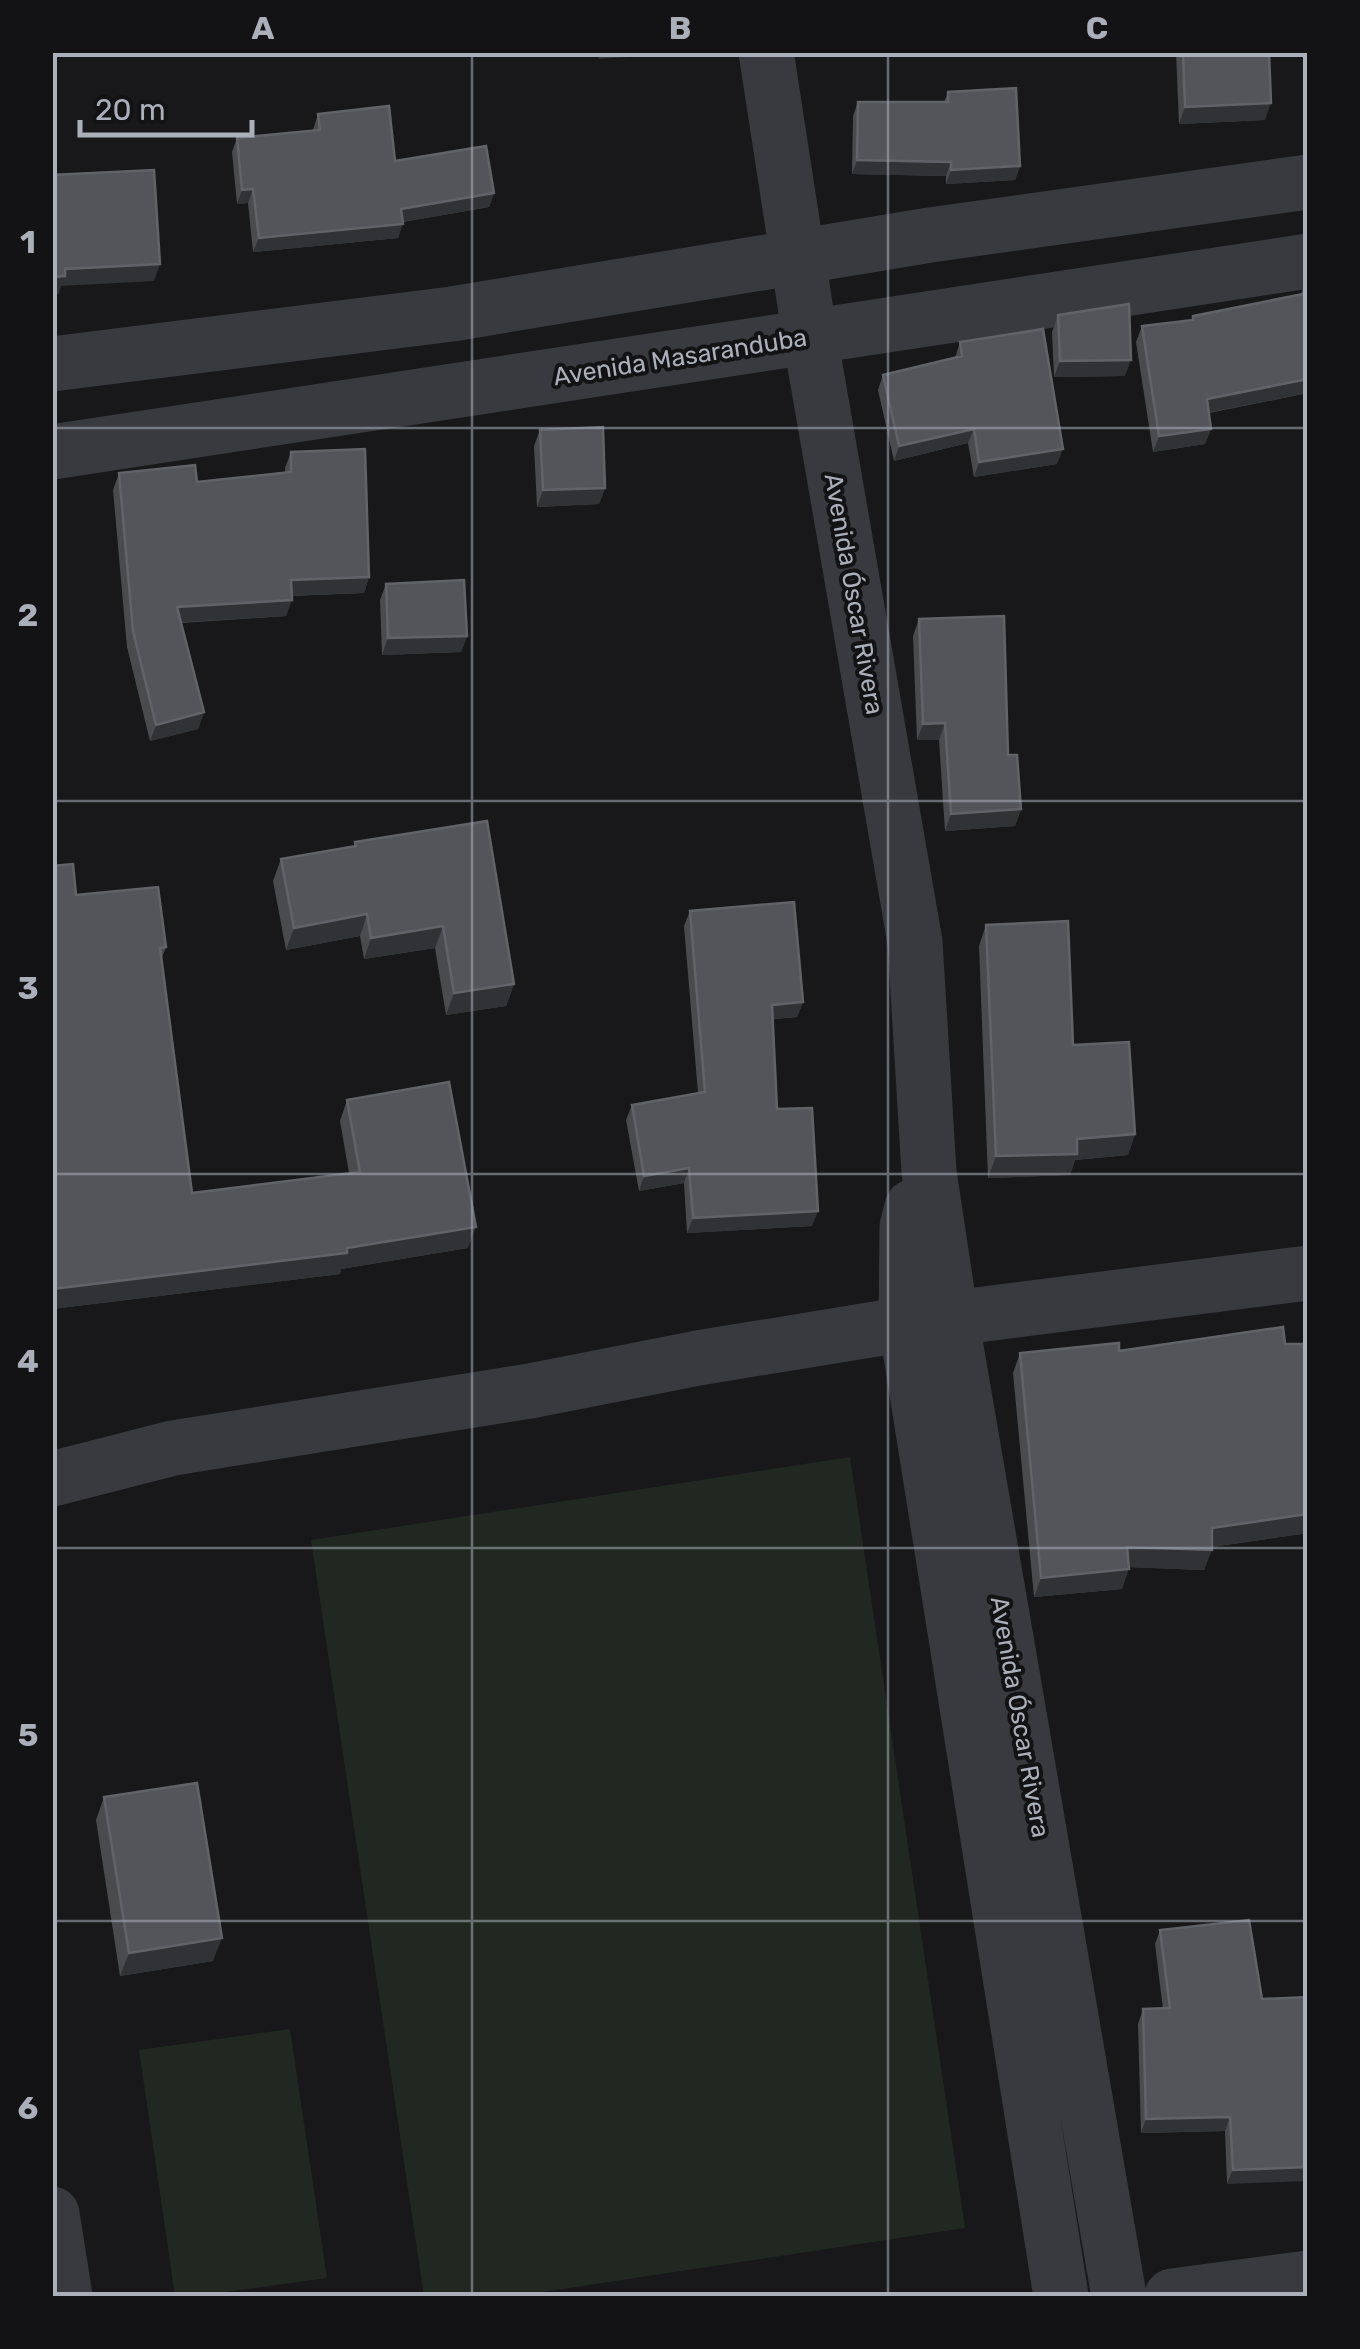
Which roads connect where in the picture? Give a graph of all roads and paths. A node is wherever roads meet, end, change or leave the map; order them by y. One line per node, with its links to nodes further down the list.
1 (766, 52): 3 (street, Avenida Óscar Rivera)
2 (1308, 182): 3 (street)
3 (798, 257): 5 (street, Avenida Óscar Rivera); 6 (street)
4 (1308, 261): 5 (street, Avenida Masaranduba)
5 (810, 337): 7 (street, Avenida Masaranduba); 9 (street, Avenida Óscar Rivera)
6 (52, 364)
7 (52, 452)
8 (1308, 1273): 9 (street)
9 (929, 1321): 11 (street); 16 (street, Avenida Óscar Rivera); 17 (street, Avenida Óscar Rivera)
10 (52, 1444): 11 (street)
11 (173, 1448): 12 (street)
12 (52, 1479)
13 (52, 2214): 15 (street)
14 (1308, 2278): 18 (street)
15 (65, 2296)
16 (1062, 2296)
17 (1119, 2296)
18 (1172, 2296)

